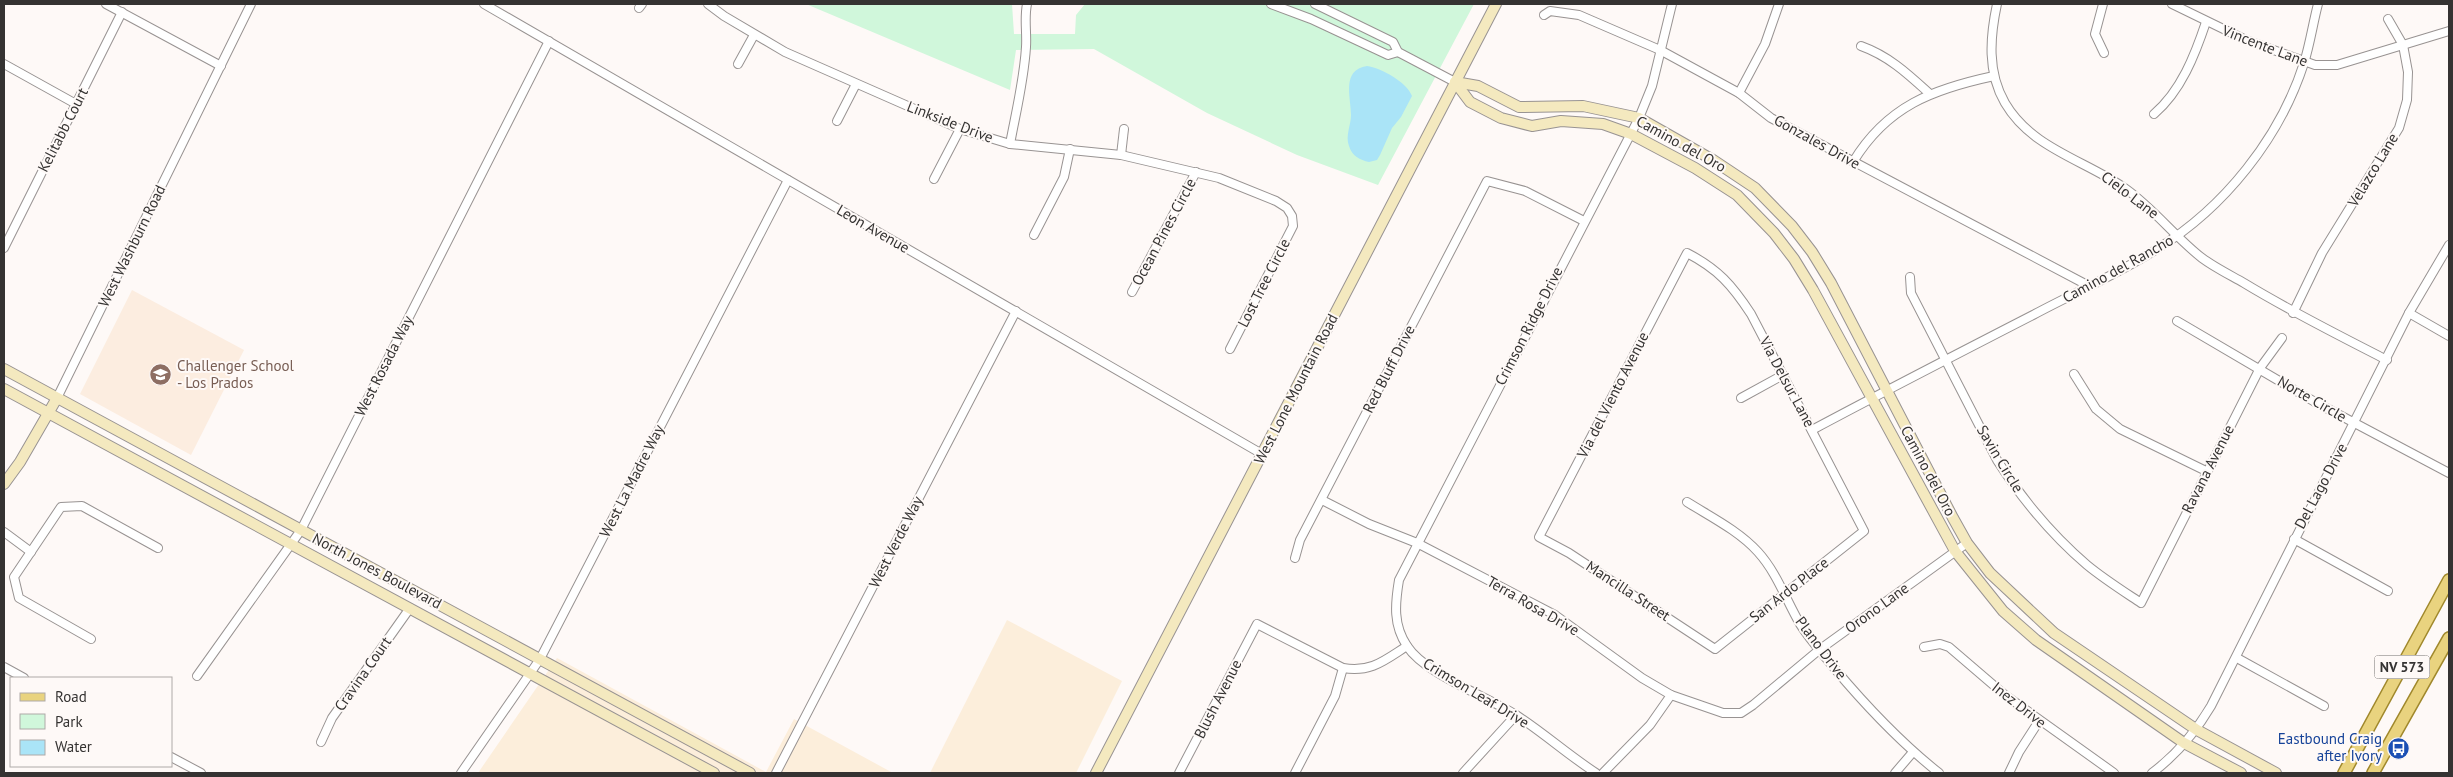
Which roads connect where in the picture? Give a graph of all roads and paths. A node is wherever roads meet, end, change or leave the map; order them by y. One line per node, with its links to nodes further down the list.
1 (106, 4): 15 (street)
2 (251, 4): 30 (street, West Washburn Road)
3 (484, 4): 21 (street, Leon Avenue)
4 (708, 4): 20 (street, Linkside Drive)
5 (1027, 4): 43 (street)
6 (1270, 4): 25 (street)
7 (1315, 4): 25 (street)
8 (1496, 4): 32 (main road, West Lone Mountain Road)
9 (1672, 4): 24 (street, Crimson Ridge Drive)
10 (1779, 4): 34 (street)
11 (1997, 4): 31 (street, Cielo Lane)
12 (2103, 4): 26 (street)
13 (2172, 4): 18 (street, Vincente Lane)
14 (2318, 4): 27 (street, Camino del Rancho)
15 (122, 12): 30 (street); 36 (street, Kelitabb Court)
16 (1544, 15): 24 (street, Gonzales Drive)
17 (2388, 19): 22 (street, Velazco Lane)
18 (2206, 22): 27 (street, Vincente Lane); 37 (street)
19 (2449, 31): 22 (street, Vincente Lane)
20 (754, 36): 29 (street); 33 (street, Linkside Drive)
21 (549, 41): 49 (street, Leon Avenue); 87 (street, West Rosada Way)
22 (2403, 45): 27 (street, Vincente Lane); 61 (street, Velazco Lane)
23 (1861, 46): 35 (street)
24 (1660, 50): 34 (street, Gonzales Drive); 38 (street, Crimson Ridge Drive)
25 (1398, 52): 32 (street)
26 (2104, 53)
27 (2304, 62): 53 (street, Camino del Rancho)
28 (4, 64): 36 (street)
29 (738, 64)
30 (221, 66): 75 (street, West Washburn Road)
31 (1994, 76): 35 (street); 53 (street, Cielo Lane)
32 (1455, 82): 38 (main road, Camino del Oro); 42 (main road, Camino del Oro); 81 (main road, West Lone Mountain Road)
33 (856, 84): 39 (street); 40 (street, Linkside Drive)
34 (1739, 93): 46 (street, Gonzales Drive)
35 (1930, 94): 46 (street)
36 (76, 104): 55 (street, Kelitabb Court)
37 (2154, 114)
38 (1639, 118): 42 (street, Crimson Ridge Drive); 74 (main road, Camino del Oro)
39 (837, 121)
40 (960, 129): 43 (street, Linkside Drive); 48 (street)
41 (1124, 129): 45 (street)
42 (1631, 134): 51 (street, Crimson Ridge Drive); 77 (main road, Camino del Oro)
43 (1010, 144): 44 (street, Linkside Drive)
44 (1070, 149): 45 (street, Linkside Drive); 52 (street)
45 (1121, 155): 47 (street, Linkside Drive)
46 (1853, 162): 58 (street, Gonzales Drive)
47 (1196, 172): 50 (street, Linkside Drive); 59 (street, Ocean Pines Circle)
48 (934, 179)
49 (788, 180): 60 (street, Leon Avenue); 111 (street, West La Madre Way)
50 (1292, 216): 66 (street, Lost Tree Circle)
51 (1584, 221): 85 (street, Red Bluff Drive); 93 (street, Crimson Ridge Drive)
52 (1034, 235)
53 (2178, 235): 58 (street, Camino del Rancho); 61 (street, Cielo Lane)
54 (2449, 244): 62 (street, Del Lago Drive)
55 (4, 248)
56 (1687, 252): 72 (street, Via Delsur Lane); 90 (street, Via del Viento Avenue)
57 (1910, 277): 68 (street, Savin Circle)
58 (2089, 286): 68 (street, Camino del Rancho)
59 (1132, 292)
60 (1016, 311): 81 (street, Leon Avenue); 131 (street, West Verde Way)
61 (2293, 313): 67 (street, Cielo Lane)
62 (2409, 313): 64 (street); 67 (street, Del Lago Drive)
63 (2177, 321): 69 (street, Norte Circle)
64 (2449, 336)
65 (2282, 338): 69 (street, Ravana Avenue)
66 (1230, 349)
67 (2387, 360): 79 (street, Del Lago Drive)
68 (1945, 361): 74 (street, Camino del Rancho); 102 (street, Savin Circle)
69 (2260, 368): 79 (street, Norte Circle); 82 (street, Ravana Avenue)
70 (4, 369): 75 (main road, North Jones Boulevard)
71 (2074, 374): 82 (street)
72 (1783, 375): 76 (street); 80 (street, Via Delsur Lane)
73 (4, 389): 78 (main road, North Jones Boulevard)
74 (1886, 391): 77 (street, Camino del Rancho); 92 (main road, Camino del Oro)
75 (57, 398): 78 (main road, West Washburn Road); 87 (main road, North Jones Boulevard)
76 (1742, 398)
77 (1871, 399): 80 (street, Camino del Rancho); 96 (main road, Camino del Oro)
78 (49, 413): 84 (main road, West Washburn Road); 94 (main road, North Jones Boulevard)
79 (2354, 424): 83 (street, Norte Circle); 91 (street, Del Lago Drive)
80 (1812, 430): 88 (street, Via Delsur Lane)
81 (1262, 454): 132 (main road, West Lone Mountain Road)
82 (2206, 471): 102 (street, Ravana Avenue)
83 (2449, 474)
84 (4, 484)
85 (1322, 500): 93 (street, Terra Rosa Drive); 98 (street, Red Bluff Drive)
86 (1687, 502): 101 (street, Plano Drive)
87 (301, 530): 94 (street, West Rosada Way); 111 (main road, North Jones Boulevard)
88 (1864, 531): 101 (street, San Ardo Place)
89 (4, 532): 97 (street)
90 (1539, 537): 108 (street, Mancilla Street)
91 (2294, 539): 100 (street); 110 (street, Del Lago Drive)
92 (1967, 543): 96 (street, Orono Lane); 122 (main road, Camino del Oro)
93 (1417, 544): 106 (street, Crimson Ridge Drive); 117 (street, Terra Rosa Drive)
94 (292, 545): 103 (main road, North Jones Boulevard); 115 (street, West Rosada Way)
95 (158, 548): 97 (street)
96 (1955, 551): 109 (street, Orono Lane); 124 (main road, Camino del Oro)
97 (31, 552): 104 (street)
98 (1295, 558)
99 (2449, 580): 145 (main road, NV 573)
100 (2388, 590)
101 (1784, 594): 108 (street, San Ardo Place); 109 (street, Plano Drive)
102 (2141, 603)
103 (410, 608): 114 (main road, North Jones Boulevard); 123 (street, Cravina Court)
104 (91, 638)
105 (2449, 638): 146 (main road, NV 573)
106 (1407, 646): 113 (street); 120 (street, Crimson Leaf Drive)
107 (1924, 647): 121 (street, Inez Drive)
108 (1714, 649)
109 (1819, 650): 119 (street, Orono Lane); 125 (street, Plano Drive)
110 (2237, 658): 118 (street); 122 (street, Del Lago Drive)
111 (540, 659): 114 (street, West La Madre Way); 130 (main road, North Jones Boulevard)
112 (4, 667): 116 (street)
113 (1343, 668): 133 (street, Blush Avenue); 134 (street)
114 (532, 674): 128 (street, West La Madre Way); 129 (main road, North Jones Boulevard)
115 (197, 676)
116 (22, 677)
117 (1671, 695): 119 (street, Terra Rosa Drive); 137 (street)
118 (2324, 706)
119 (1741, 713)
120 (1516, 715): 135 (street); 136 (street, Crimson Leaf Drive)
121 (2039, 722): 140 (street); 141 (street, Inez Drive)
122 (2197, 730): 124 (street, Del Lago Drive); 144 (main road, Camino del Oro)
123 (321, 742)
124 (2184, 743): 142 (street, Del Lago Drive); 143 (main road, Camino del Oro)
125 (1913, 752): 138 (street); 139 (street, Plano Drive)
126 (172, 758): 127 (street)
127 (201, 773)
128 (461, 773)
129 (714, 773)
130 (750, 773)
131 (776, 773)
132 (1096, 773)
133 (1179, 773)
134 (1295, 773)
135 (1463, 773)
136 (1596, 773)
137 (1603, 773)
138 (1895, 773)
139 (1939, 773)
140 (2009, 773)
141 (2114, 773)
142 (2152, 773)
143 (2240, 773)
144 (2276, 773)
145 (2344, 773)
146 (2373, 773)

